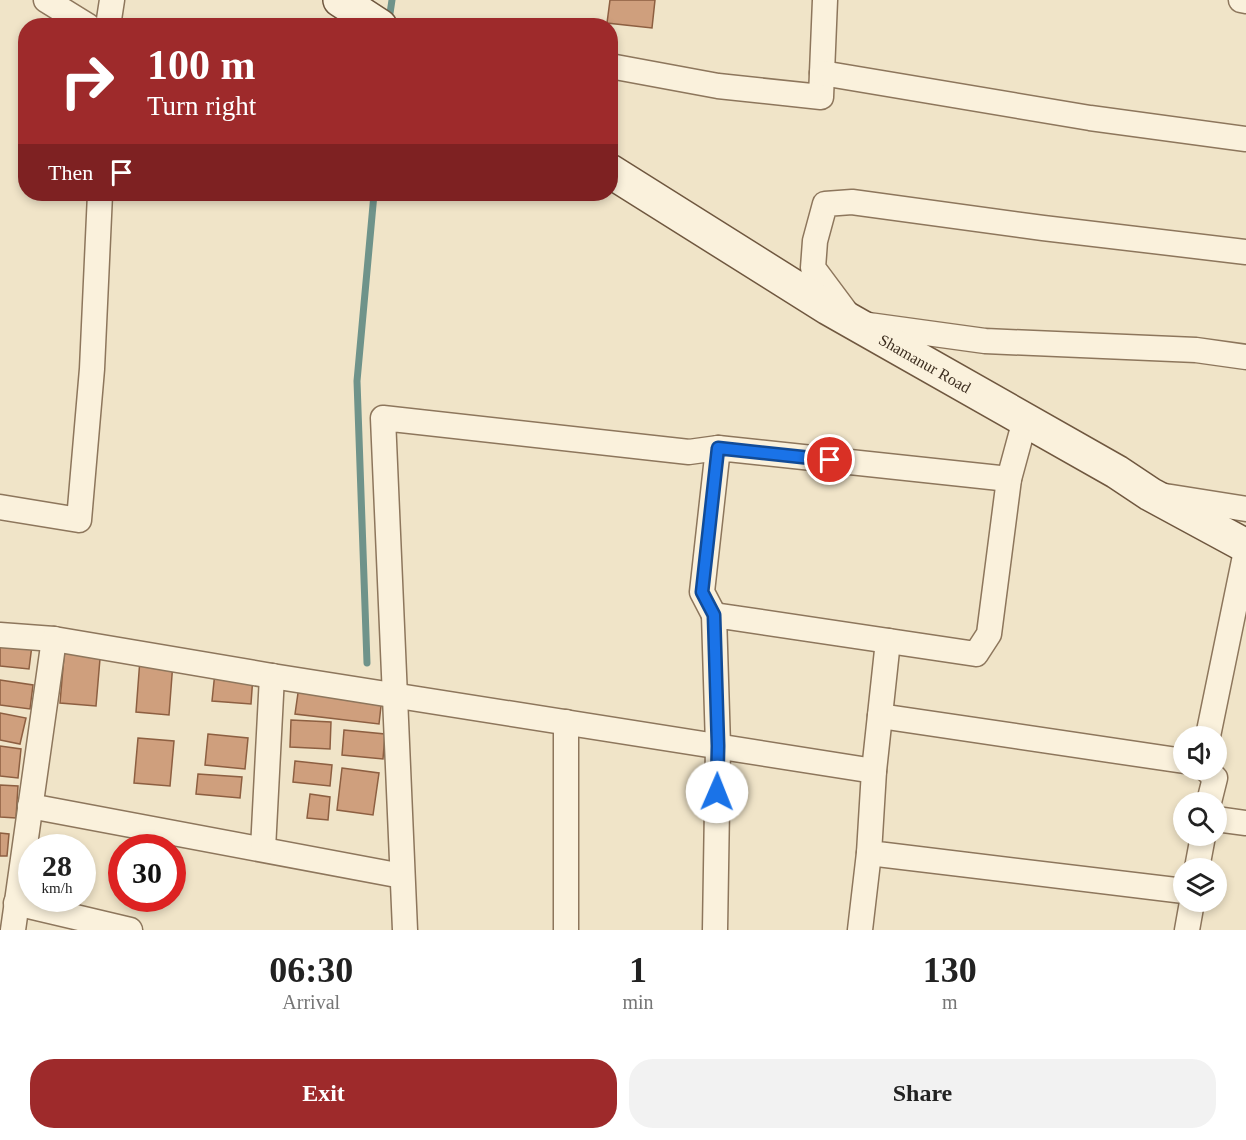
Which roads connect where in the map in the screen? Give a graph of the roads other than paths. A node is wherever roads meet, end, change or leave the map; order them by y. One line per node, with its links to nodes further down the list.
1 (46, 0): 7 (street)
2 (112, 0): 8 (street)
3 (340, 0): 9 (main road)
4 (825, 0): 11 (street)
5 (1241, 0): 6 (street)
6 (1246, 1)
7 (75, 18)
8 (109, 18)
9 (368, 18)
10 (618, 67): 11 (street)
11 (822, 73): 12 (street)
12 (1246, 139)
13 (618, 176): 16 (main road, Shamanur Road)
14 (100, 201): 22 (street)
15 (1246, 252): 16 (street)
16 (854, 323): 17 (street); 18 (main road, Shamanur Road)
17 (1246, 357)
18 (1025, 420): 20 (street); 21 (main road, Shamanur Road)
19 (718, 448): 20 (street); 26 (street); 31 (street)
20 (1009, 479): 29 (street)
21 (1150, 494): 23 (street); 24 (main road, Shamanur Road)
22 (0, 507)
23 (1246, 509)
24 (1246, 546)
25 (1246, 551): 34 (street)
26 (714, 615): 29 (street); 35 (street)
27 (0, 635): 28 (street)
28 (54, 639): 30 (street); 38 (street)
29 (888, 641): 32 (street)
30 (272, 676): 31 (street); 41 (street)
31 (394, 695): 33 (street); 43 (street)
32 (880, 716): 36 (street); 37 (street)
33 (566, 722): 35 (street); 50 (street)
34 (1210, 726)
35 (718, 746): 37 (street); 51 (street)
36 (1173, 759)
37 (874, 771): 42 (street)
38 (30, 806): 41 (street); 45 (street)
39 (1227, 820): 40 (street)
40 (1246, 823)
41 (263, 849): 43 (street)
42 (869, 853): 44 (street); 52 (street)
43 (402, 876): 49 (street)
44 (1173, 890)
45 (16, 903): 47 (street); 48 (street)
46 (1190, 912): 53 (street)
47 (13, 930)
48 (130, 930)
49 (405, 930)
50 (566, 930)
51 (715, 930)
52 (860, 930)
53 (1187, 930)

